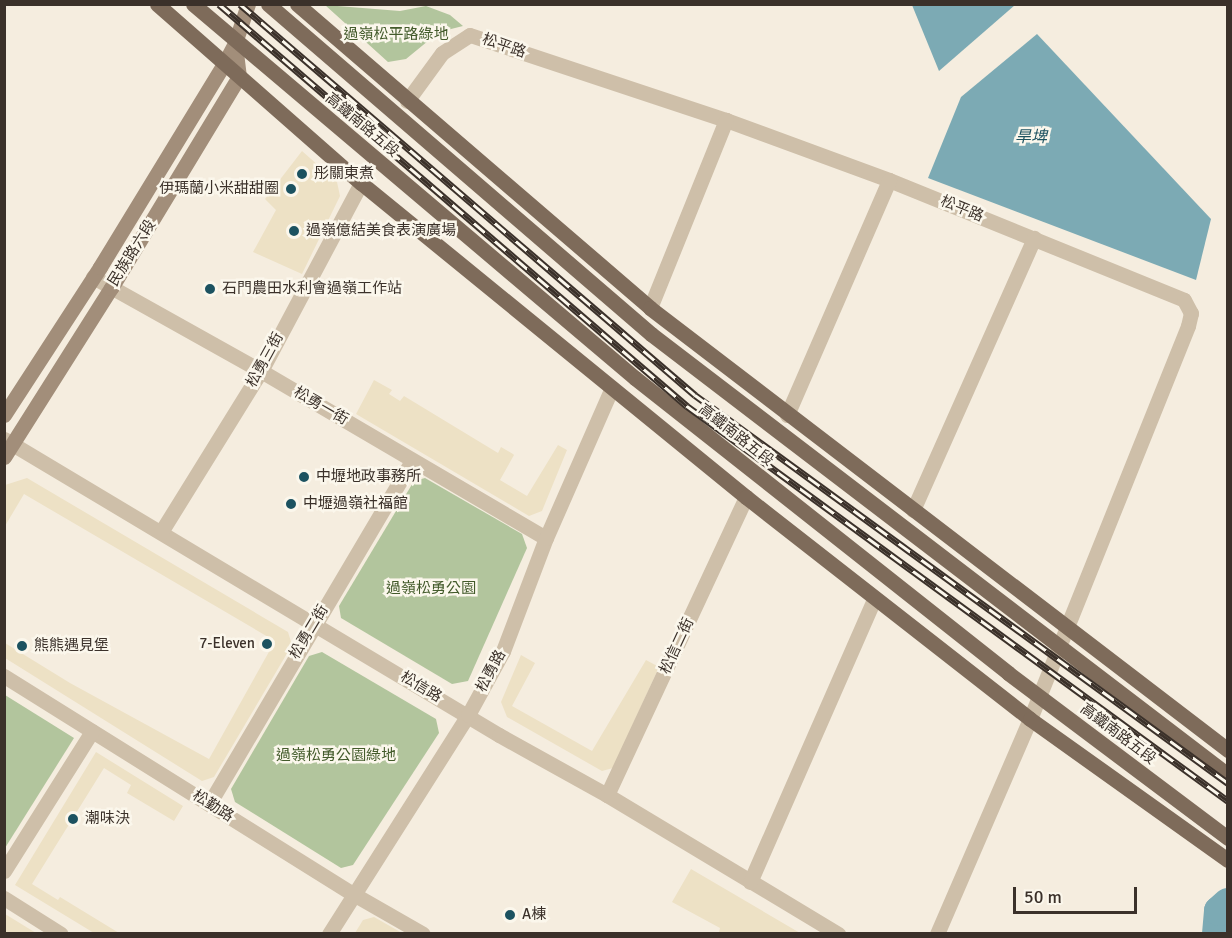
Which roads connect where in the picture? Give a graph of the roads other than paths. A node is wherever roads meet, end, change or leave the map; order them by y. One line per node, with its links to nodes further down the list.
1 (157, 4): 7 (main road)
2 (193, 4): 6 (main road, 高鐵南路五段)
3 (248, 4): 6 (main road, 民族路六段)
4 (268, 4): 30 (main road, 高鐵南路五段)
5 (297, 4): 9 (main road)
6 (236, 43): 7 (main road, 民族路六段); 8 (main road, 民族路六段); 32 (main road, 高鐵南路五段)
7 (224, 64): 8 (main road); 14 (main road, 民族路六段)
8 (239, 77): 12 (main road); 15 (main road, 民族路六段)
9 (407, 101): 10 (street, 松平路); 16 (main road)
10 (726, 120): 11 (street, 松平路); 16 (street)
11 (889, 180): 13 (street, 松平路); 20 (street)
12 (361, 183): 17 (street, 松勇三街); 18 (main road)
13 (1034, 238): 24 (street); 29 (street, 松平路)
14 (93, 277): 15 (street, 松勇一街); 19 (main road, 民族路六段)
15 (111, 288): 17 (street, 松勇一街); 21 (main road, 民族路六段)
16 (650, 308): 20 (main road)
17 (261, 371): 22 (street, 松勇一街); 25 (street, 松勇三街)
18 (612, 388): 23 (main road); 26 (street, 松勇路)
19 (4, 415)
20 (787, 415): 24 (main road)
21 (7, 447): 25 (street, 松信路)
22 (412, 461): 26 (street, 松勇一街); 28 (street, 松勇二街)
23 (746, 497): 27 (main road); 38 (street, 松信二街)
24 (913, 510): 29 (main road)
25 (160, 532): 28 (street, 松信路)
26 (546, 538): 33 (street, 松勇路)
27 (874, 599): 34 (main road); 43 (street)
28 (314, 622): 33 (street, 松信路); 39 (street, 松勇二街)
29 (1068, 627): 30 (street, 松平路); 36 (main road)
30 (1059, 648): 32 (street, 松平路); 37 (main road, 高鐵南路五段)
31 (4, 676): 35 (street, 松勤路)
32 (1039, 697): 34 (street, 松平路); 40 (main road, 高鐵南路五段)
33 (468, 715): 38 (street, 松信路); 44 (street, 松勇路)
34 (1030, 719): 41 (main road); 50 (street, 松平路)
35 (92, 731): 39 (street, 松勤路); 42 (street)
36 (1227, 750)
37 (1227, 775)
38 (607, 795): 43 (street, 松信路)
39 (209, 804): 44 (street, 松勤路)
40 (1227, 838)
41 (1227, 860)
42 (4, 871)
43 (750, 882): 49 (street, 松信路)
44 (355, 895): 47 (street, 松勇路); 48 (street, 松勤路)
45 (4, 898): 46 (street)
46 (61, 933)
47 (329, 933)
48 (423, 933)
49 (838, 933)
50 (937, 933)

